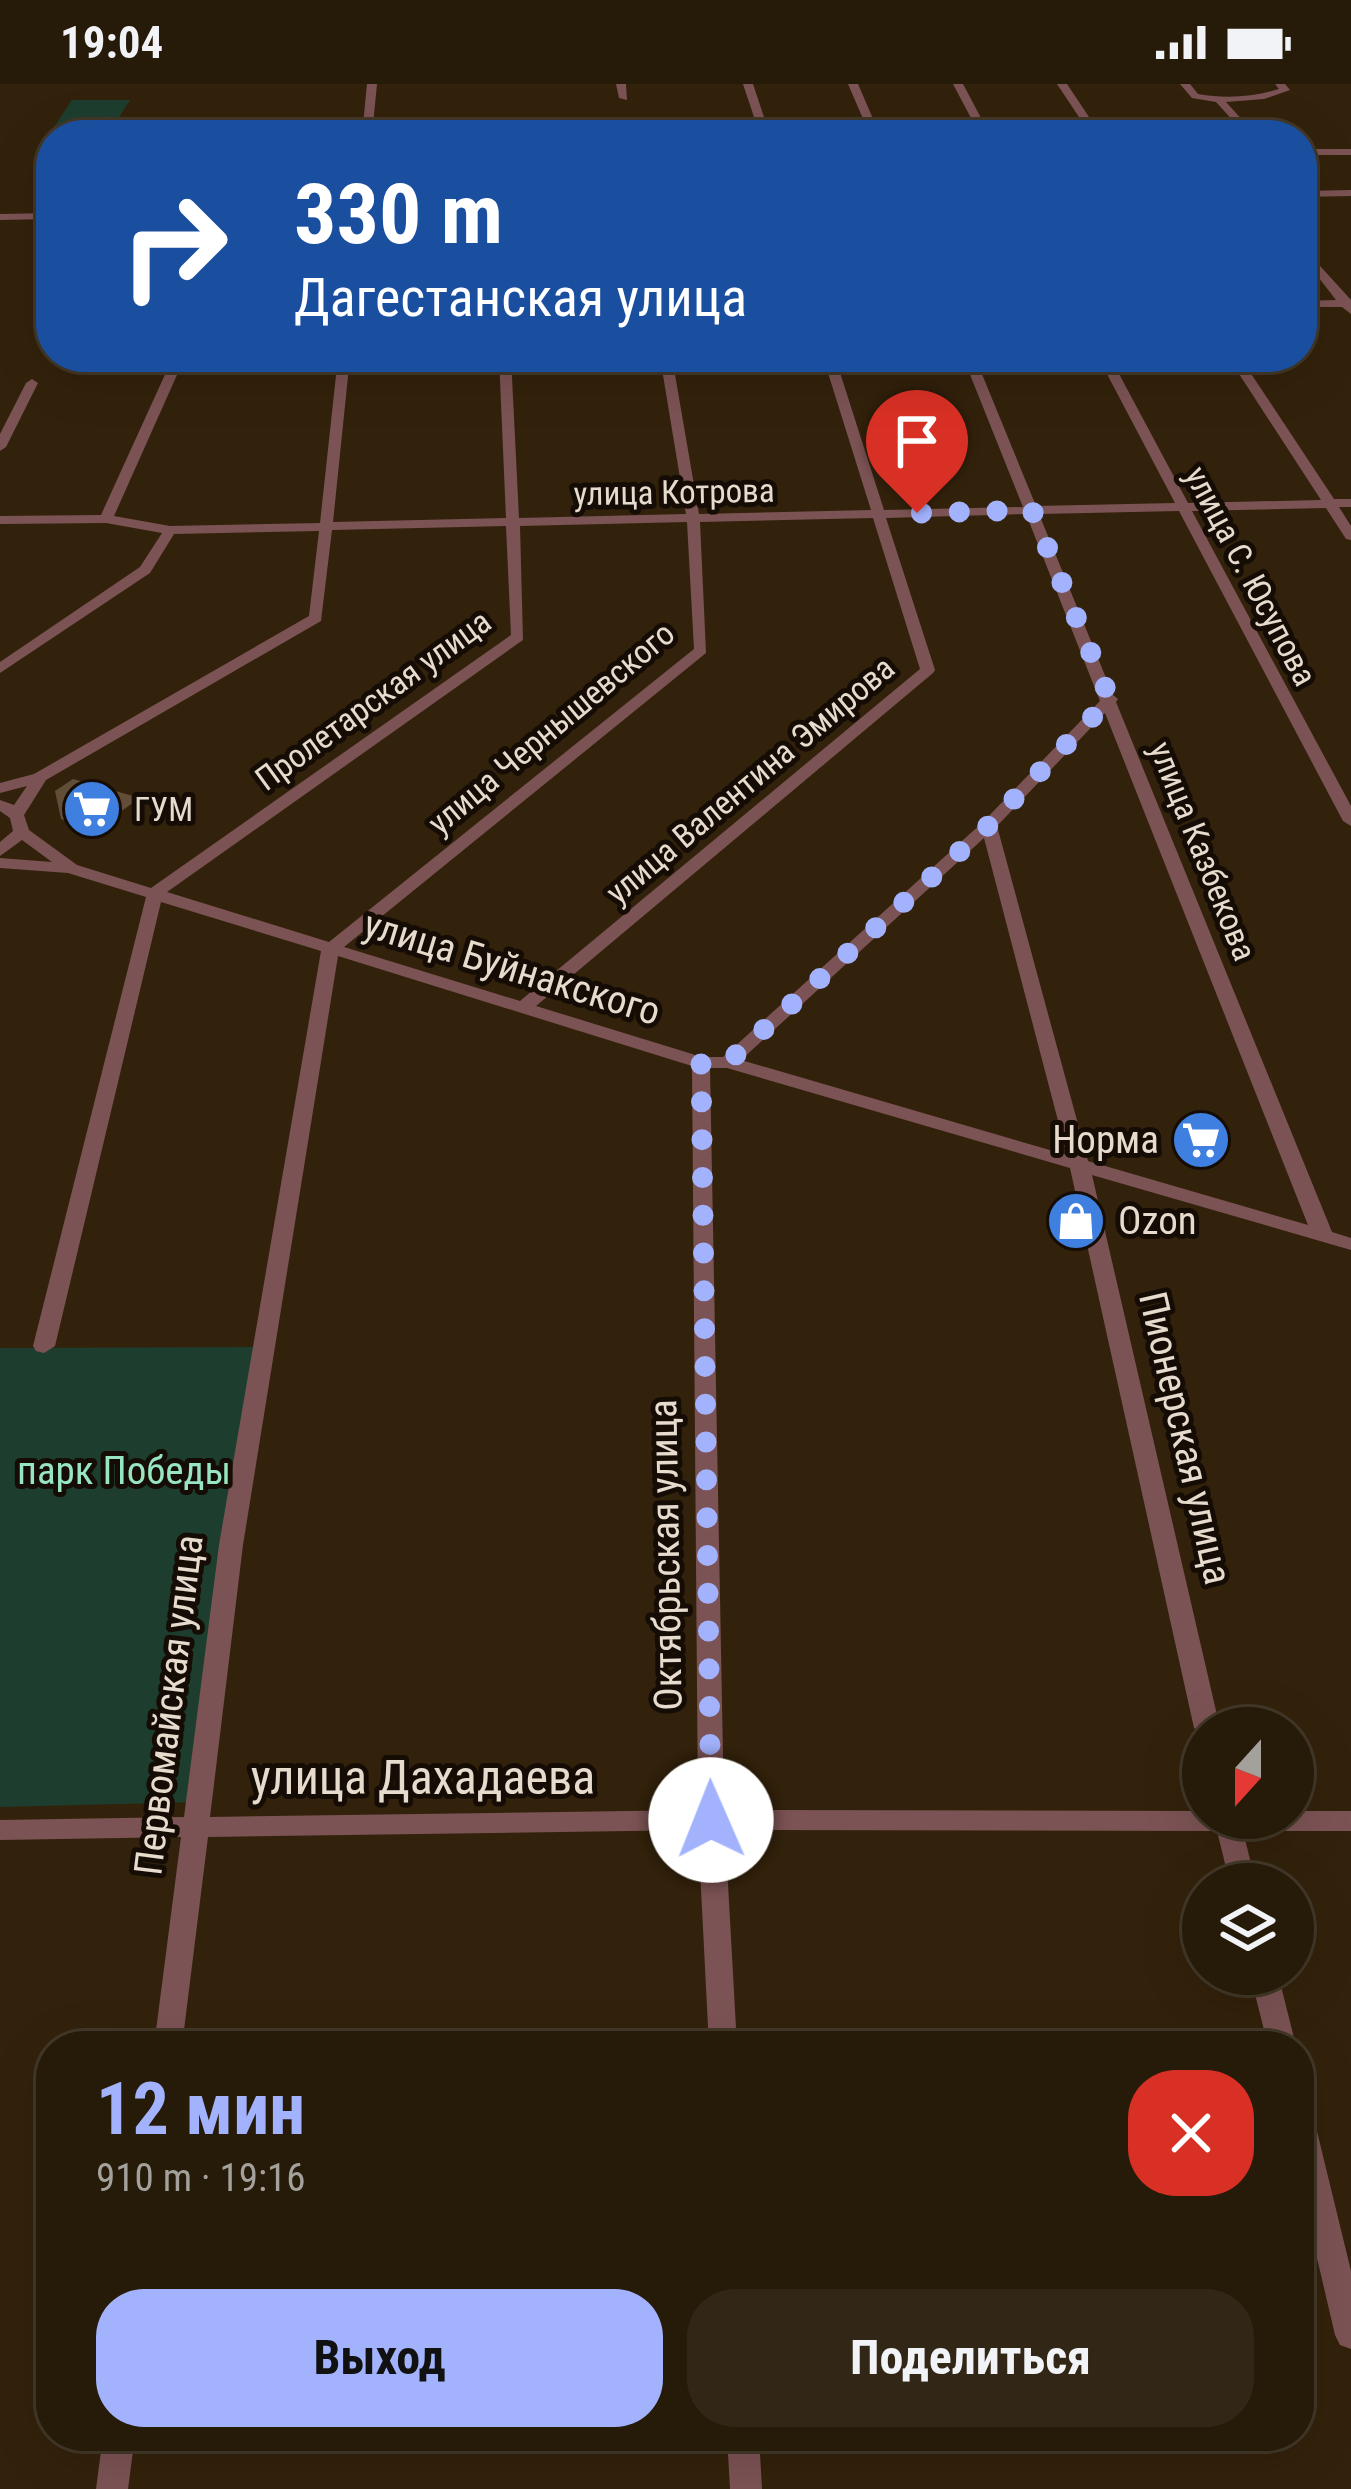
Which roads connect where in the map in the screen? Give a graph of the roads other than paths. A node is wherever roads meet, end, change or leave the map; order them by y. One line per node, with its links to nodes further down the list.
1 (372, 84): 11 (street)
2 (621, 84): 9 (street)
3 (748, 84): 12 (street)
4 (853, 84): 13 (street)
5 (958, 84): 14 (street)
6 (1062, 84): 15 (street)
7 (1185, 84): 10 (street)
8 (1280, 84): 10 (street)
9 (623, 98)
10 (1220, 100): 16 (street)
11 (368, 120)
12 (760, 120)
13 (869, 120)
14 (977, 120)
15 (1086, 120)
16 (1238, 120)
17 (1317, 152): 18 (street)
18 (1351, 152)
19 (1351, 193): 20 (street)
20 (1317, 194)
21 (36, 213): 22 (street)
22 (0, 214)
23 (1317, 267): 25 (street)
24 (1317, 305): 25 (street)
25 (1349, 306)
26 (172, 372): 42 (street)
27 (342, 372): 45 (street)
28 (506, 372): 44 (street, Пролетарская улица)
29 (669, 372): 41 (street, улица Чернышевского)
30 (835, 372): 40 (street, улица Валентина Эмирова)
31 (975, 372): 39 (street, улица Казбекова)
32 (1112, 372): 38 (street, улица С. Юсупова)
33 (1244, 372): 36 (street)
34 (32, 383): 35 (street)
35 (0, 446)
36 (1330, 503): 37 (street, улица Котрова); 38 (street, улица Котрова); 47 (street)
37 (1351, 503)
38 (1183, 507): 39 (street, улица Котрова); 53 (street, улица С. Юсупова)
39 (1032, 510): 40 (street, улица Котрова); 49 (street, улица Казбекова)
40 (879, 514): 41 (street, улица Котрова); 60 (street, улица Валентина Эмирова)
41 (693, 518): 44 (street, улица Котрова); 59 (street, улица Чернышевского)
42 (106, 519): 43 (street, улица Котрова); 46 (street, улица Котрова)
43 (0, 520)
44 (512, 523): 45 (street, улица Котрова); 58 (street, Пролетарская улица)
45 (326, 527): 46 (street, улица Котрова); 50 (street)
46 (170, 530): 48 (street)
47 (1351, 536)
48 (0, 668)
49 (1110, 699): 54 (street); 64 (street, улица Казбекова)
50 (40, 777): 51 (street); 52 (street)
51 (0, 788)
52 (13, 817): 55 (street); 57 (street)
53 (1351, 821)
54 (989, 825): 61 (street); 63 (street, Пионерская улица)
55 (0, 851)
56 (0, 863): 57 (street)
57 (70, 868): 58 (street, улица Буйнакского)
58 (155, 893): 59 (street, улица Буйнакского); 66 (street)
59 (330, 950): 60 (street, улица Буйнакского); 72 (street, Первомайская улица)
60 (524, 1007): 62 (street, улица Буйнакского)
61 (728, 1062): 62 (street, улица Буйнакского); 63 (street, улица Буйнакского)
62 (701, 1064): 68 (street, Октябрьская улица)
63 (1080, 1166): 64 (street, улица Буйнакского); 67 (street, Пионерская улица)
64 (1323, 1236): 65 (street, улица Буйнакского)
65 (1351, 1244)
66 (44, 1346)
67 (1202, 1707)
68 (711, 1820): 69 (street, улица Дахадаева); 72 (street, улица Дахадаева); 76 (street, Октябрьская улица)
69 (1182, 1820)
70 (1314, 1821): 71 (street, улица Дахадаева)
71 (1351, 1821)
72 (196, 1824): 73 (street, улица Дахадаева); 75 (street, Первомайская улица)
73 (0, 1830)
74 (1269, 1995): 77 (street)
75 (170, 2031)
76 (722, 2031)
77 (1278, 2031)
78 (1314, 2181): 79 (street)
79 (1351, 2335)
80 (117, 2451): 82 (street)
81 (744, 2451): 83 (street)
82 (112, 2489)
83 (746, 2489)

